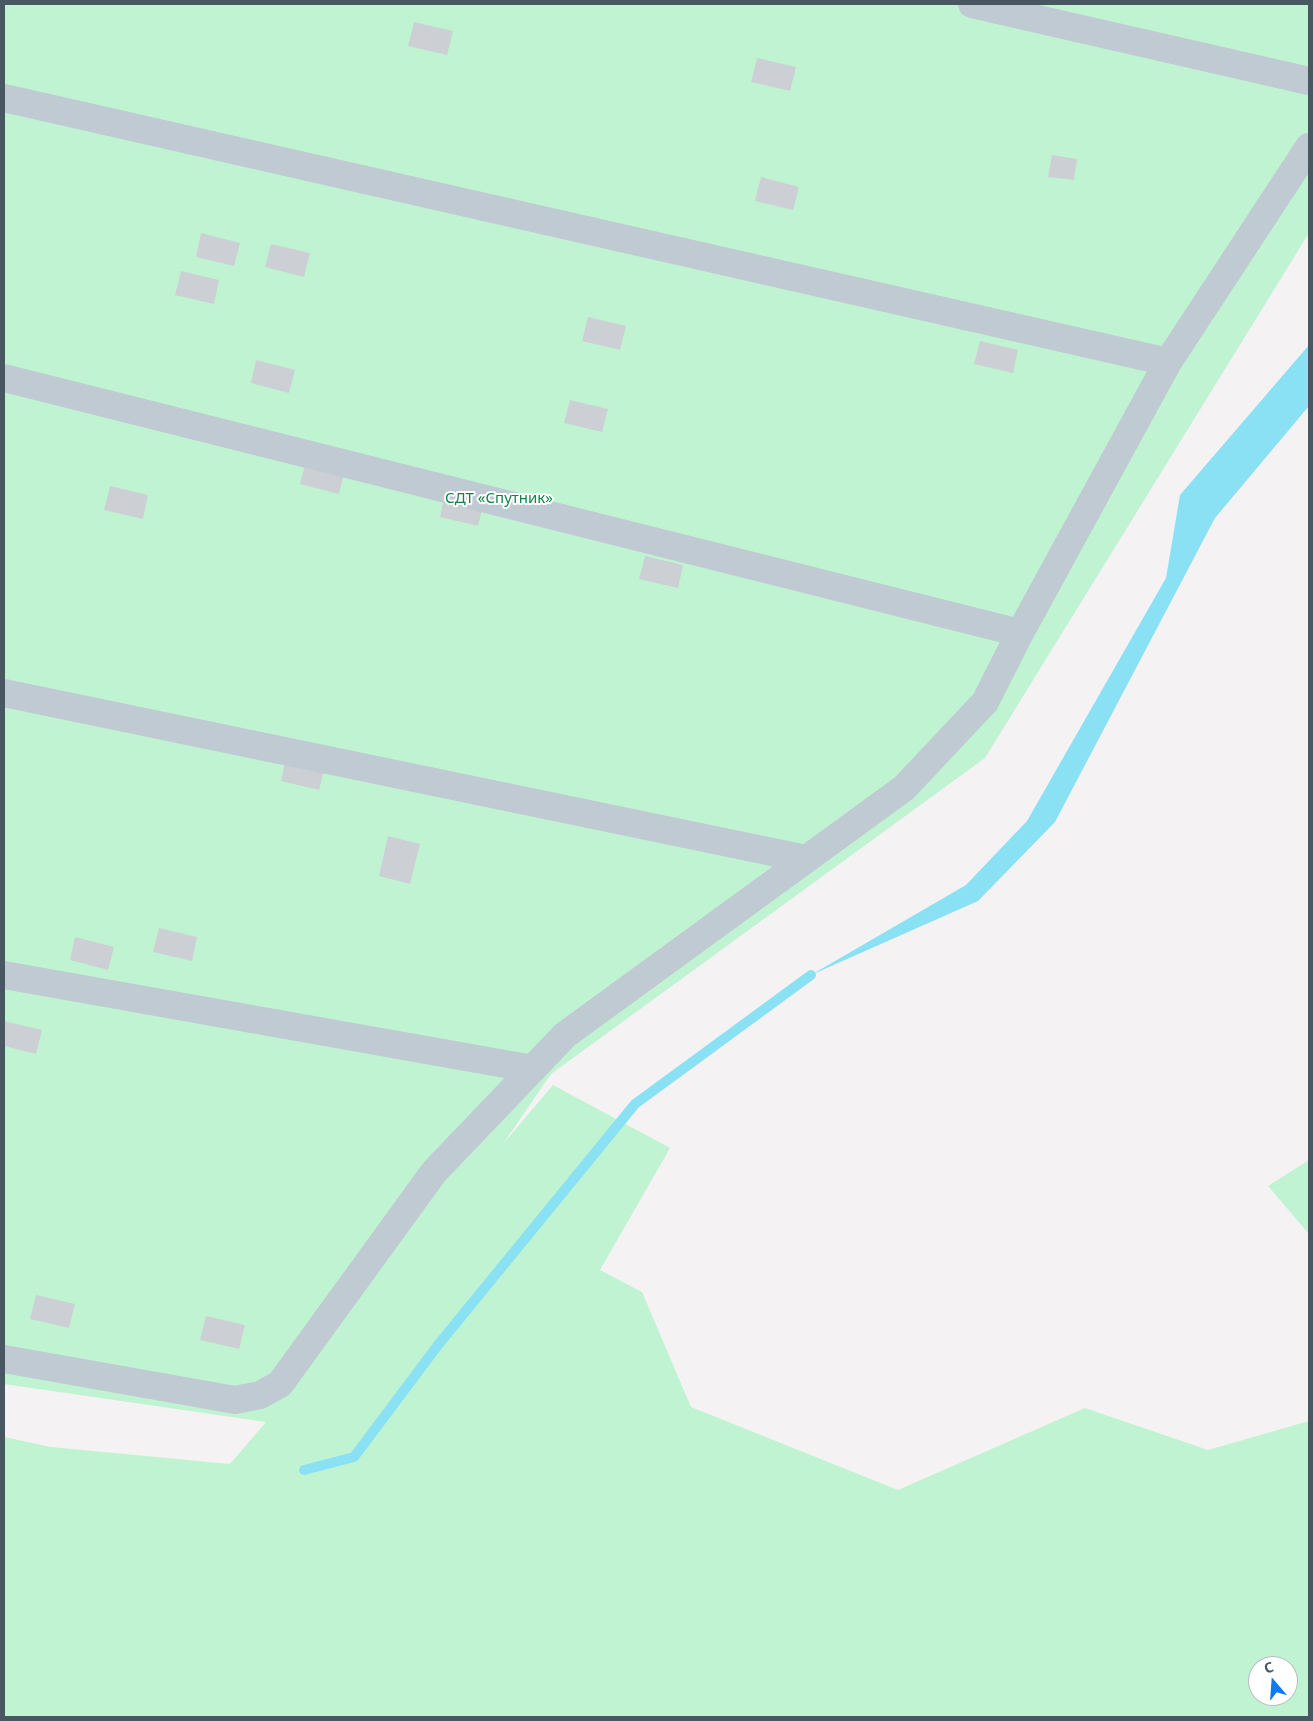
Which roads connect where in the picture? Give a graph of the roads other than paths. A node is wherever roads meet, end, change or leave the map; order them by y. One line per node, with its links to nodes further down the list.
1 (972, 4): 2 (lane)
2 (1309, 81)
3 (4, 98): 5 (lane)
4 (1309, 147): 5 (lane)
5 (1168, 362): 7 (lane)
6 (4, 378): 7 (lane)
7 (1020, 633): 9 (lane)
8 (4, 693): 9 (lane)
9 (806, 859): 11 (lane)
10 (4, 975): 11 (lane)
11 (532, 1069): 12 (lane)
12 (4, 1359)

